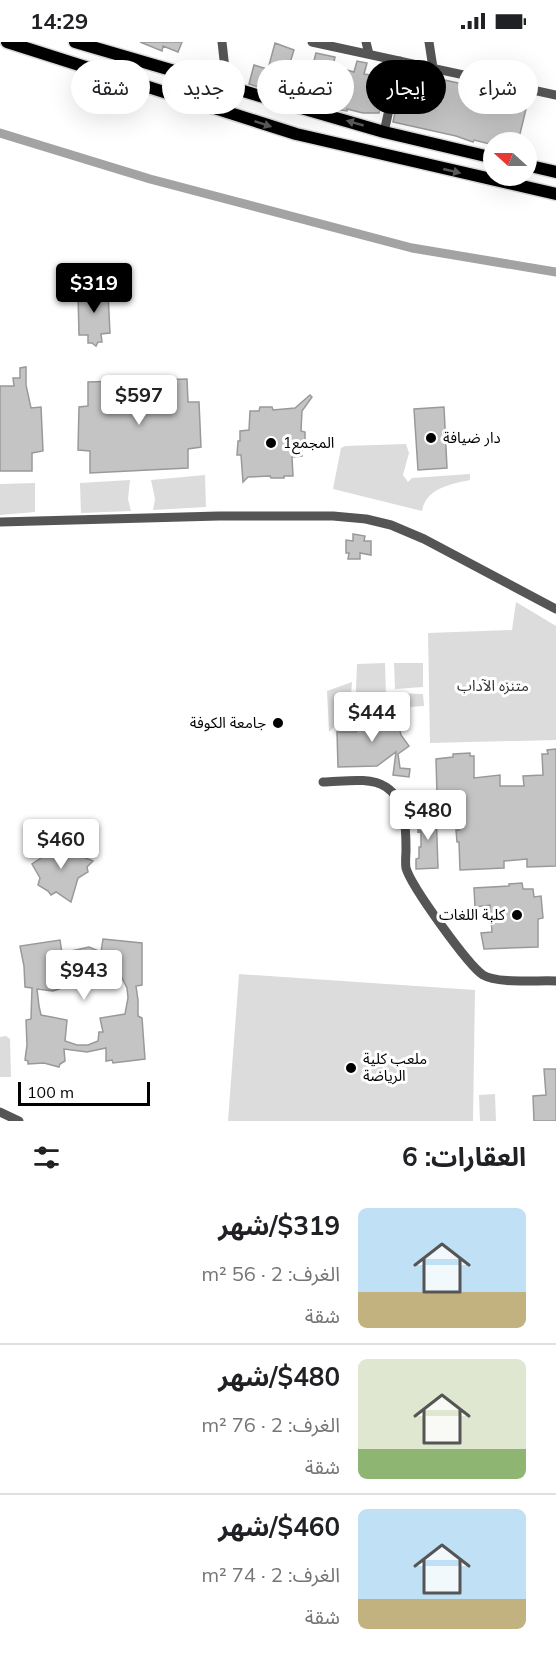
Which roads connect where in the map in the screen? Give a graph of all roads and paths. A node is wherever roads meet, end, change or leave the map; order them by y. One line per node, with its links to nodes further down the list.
1 (7, 42): 18 (main road, one-way to 18)
2 (75, 42): 11 (main road)
3 (222, 42): 8 (street)
4 (312, 42): 7 (street)
5 (366, 42): 7 (street)
6 (432, 42): 10 (street)
7 (369, 54): 9 (street)
8 (224, 60)
9 (396, 60)
10 (433, 60)
11 (162, 68)
12 (446, 71): 14 (street)
13 (245, 92): 16 (main road, one-way to 13)
14 (556, 95)
15 (385, 114): 16 (street)
16 (380, 130): 17 (main road); 18 (main road)
17 (402, 136): 19 (main road); 20 (main road)
18 (367, 150): 20 (main road)
19 (483, 155)
20 (398, 158): 23 (main road, one-way to 23)
21 (537, 168): 22 (main road)
22 (556, 172)
23 (556, 194)
24 (0, 522): 25 (street)
25 (556, 609)
26 (323, 782): 27 (street)
27 (556, 981)
28 (0, 1112): 29 (street)
29 (19, 1121)

